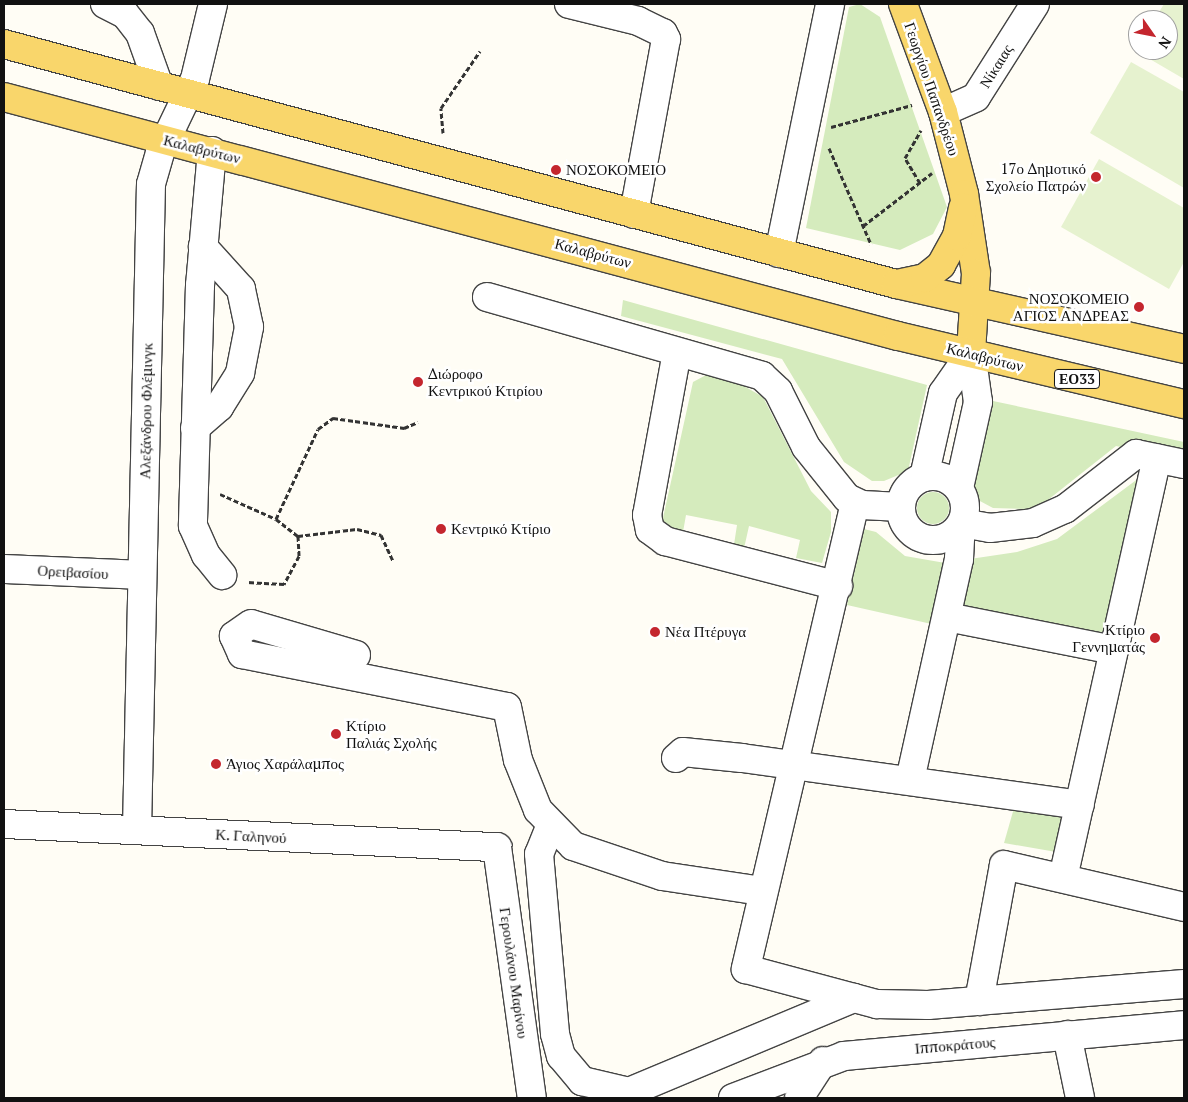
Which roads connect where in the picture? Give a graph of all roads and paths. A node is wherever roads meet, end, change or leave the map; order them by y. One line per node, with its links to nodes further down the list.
1 (105, 4): 9 (street)
2 (213, 4): 10 (street, Αλεξάνδρου Φλέμινγκ)
3 (569, 4): 21 (street)
4 (830, 4): 25 (street)
5 (903, 4): 12 (main road, Γεωργίου Παπανδρέου)
6 (1035, 4): 12 (street, Νίκαιας)
7 (4, 44): 9 (main road)
8 (480, 51): 14 (path)
9 (160, 86): 10 (main road)
10 (189, 94): 16 (street, Αλεξάνδρου Φλέμινγκ); 21 (main road)
11 (4, 96): 16 (main road, Καλαβρύτων)
12 (929, 113): 13 (path); 19 (path); 20 (main road, Γεωργίου Παπανδρέου)
13 (821, 130)
14 (443, 133)
15 (825, 138): 22 (path)
16 (166, 140): 17 (main road, Καλαβρύτων); 47 (street, Αλεξάνδρου Φλέμινγκ)
17 (212, 151): 24 (street); 31 (main road, Καλαβρύτων)
18 (940, 166): 19 (path)
19 (920, 183): 22 (path)
20 (964, 194): 26 (main road); 28 (main road, Γεωργίου Παπανδρέου)
21 (634, 214): 25 (main road)
22 (864, 226): 23 (path)
23 (871, 244)
24 (203, 246): 34 (street); 34 (street)
25 (779, 252): 26 (main road)
26 (896, 284): 28 (main road)
27 (487, 297): 30 (street)
28 (977, 302): 29 (main road); 31 (main road, Γεωργίου Παπανδρέου)
29 (1184, 349)
30 (677, 352): 40 (street); 49 (street)
31 (971, 354): 32 (main road, Καλαβρύτων / ΕΟ33); 37 (street); 39 (street)
32 (1184, 404)
33 (418, 422): 42 (path)
34 (195, 428): 38 (street)
35 (1157, 458): 36 (street); 43 (street); 51 (street)
36 (1184, 464)
37 (924, 478): 39 (street); 41 (street)
38 (194, 486): 42 (path); 48 (street)
39 (959, 488): 43 (street)
40 (855, 503): 41 (street); 49 (street)
41 (901, 507): 43 (street)
42 (276, 519): 44 (path)
43 (961, 524): 50 (street)
44 (298, 536): 45 (path); 48 (path)
45 (393, 561)
46 (4, 569): 47 (street, Ορειβασίου)
47 (141, 575): 59 (street, Αλεξάνδρου Φλέμινγκ)
48 (222, 575)
49 (838, 586): 54 (street)
50 (947, 616): 51 (street); 55 (street)
51 (1114, 650): 56 (street)
52 (356, 654): 58 (street)
53 (676, 758): 54 (street)
54 (793, 765): 55 (street); 62 (street)
55 (910, 780): 56 (street)
56 (1080, 805): 61 (street)
57 (4, 824): 59 (street, Κ. Γαληνού)
58 (550, 827): 62 (street); 65 (street)
59 (137, 830): 60 (street, Κ. Γαληνού)
60 (497, 848): 70 (street, Γερουλάνου Μαρίνου)
61 (1064, 878): 63 (street); 66 (street)
62 (761, 891): 65 (street)
63 (1184, 907)
64 (1184, 984): 66 (street)
65 (854, 998): 66 (street)
66 (979, 1001)
67 (1184, 1025): 68 (street, Ιπποκράτους)
68 (1067, 1035): 69 (street, Ιπποκράτους); 73 (street)
69 (823, 1061): 71 (street, Ιπποκράτους); 72 (street)
70 (532, 1098)
71 (733, 1098)
72 (799, 1098)
73 (1080, 1098)

